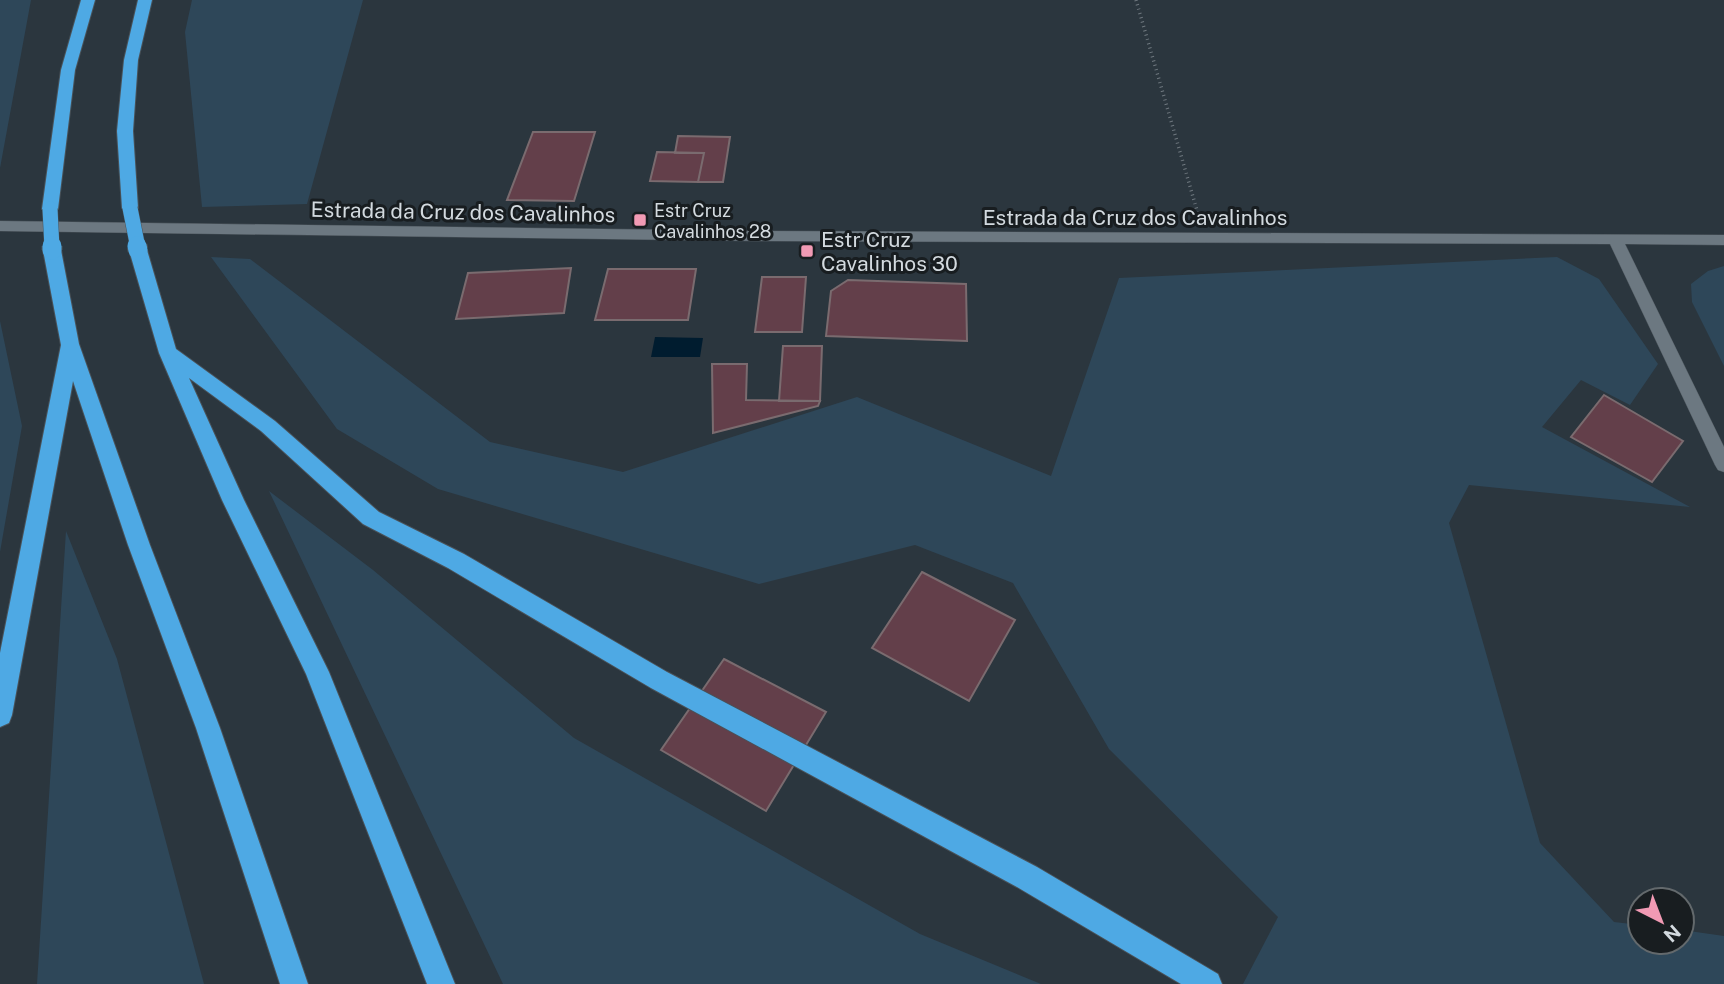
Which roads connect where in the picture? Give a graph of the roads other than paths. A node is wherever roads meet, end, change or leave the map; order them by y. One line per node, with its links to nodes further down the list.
1 (88, 0): 6 (highway, bridge)
2 (145, 0): 7 (highway, bridge)
3 (0, 226): 4 (street, Estrada da Cruz dos Cavalinhos)
4 (1615, 239): 5 (street, Estrada da Cruz dos Cavalinhos); 8 (street)
5 (1724, 240)
6 (70, 344): 9 (highway); 10 (highway)
7 (168, 353): 11 (highway); 12 (highway)
8 (1724, 465)
9 (0, 715)
10 (293, 984)
11 (441, 984)
12 (1208, 984)

